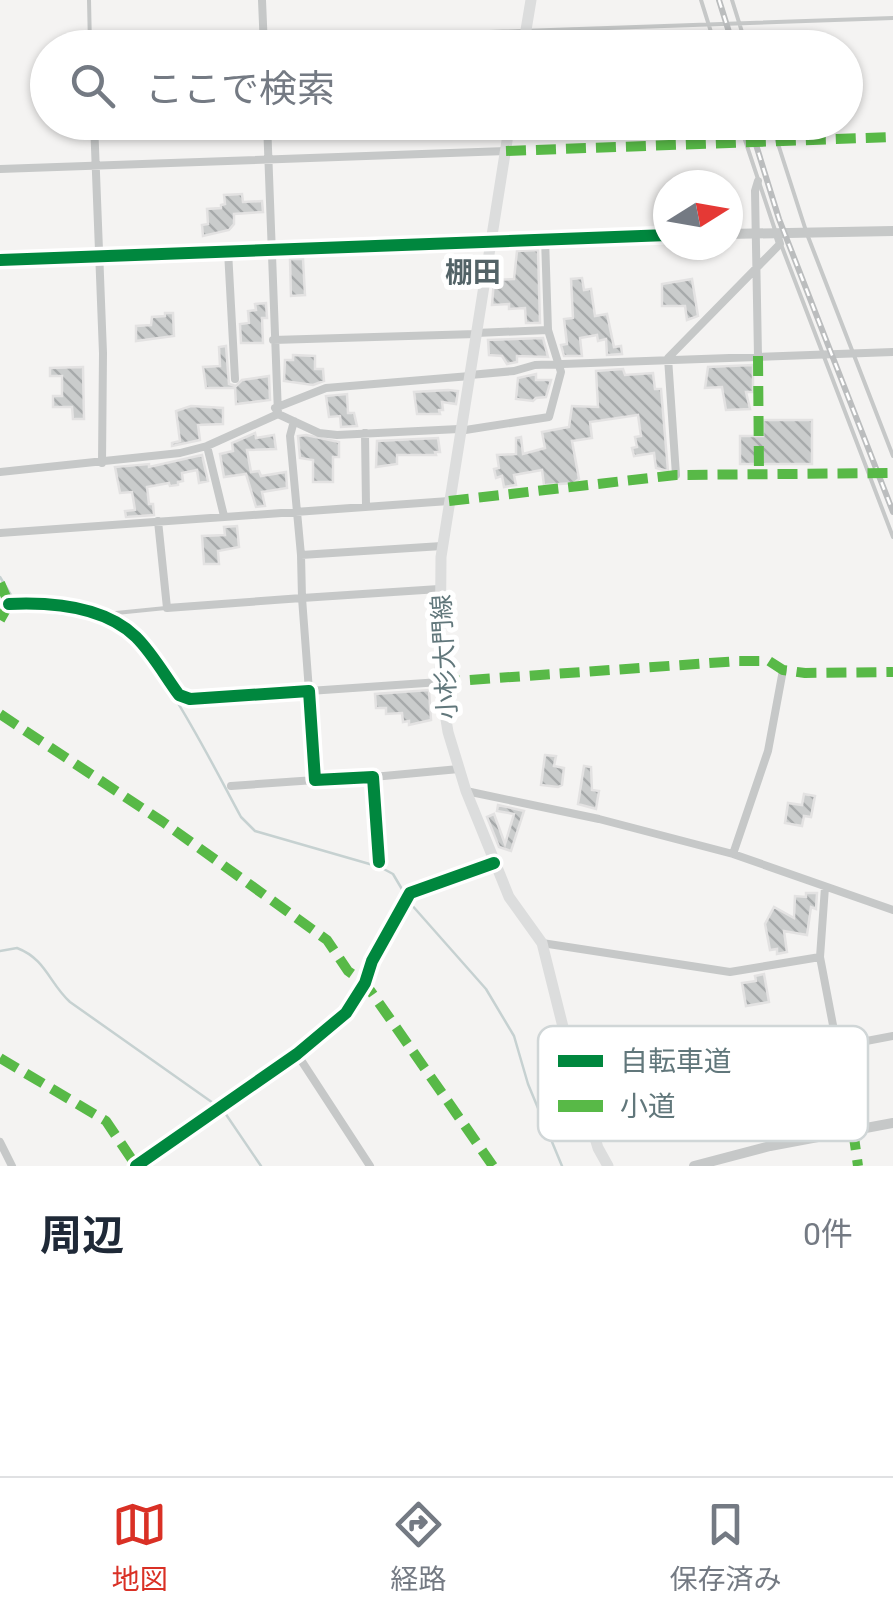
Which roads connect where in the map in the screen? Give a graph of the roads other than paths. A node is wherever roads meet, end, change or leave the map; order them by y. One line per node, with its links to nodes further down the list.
1 (89, 0): 9 (lane)
2 (262, 0): 10 (street)
3 (530, 0): 11 (main road)
4 (701, 0): 8 (lane)
5 (732, 0): 7 (lane)
6 (893, 18): 7 (lane)
7 (740, 25): 8 (lane); 14 (lane)
8 (709, 26): 12 (lane); 13 (lane)
9 (90, 30)
10 (263, 30)
11 (526, 30)
12 (563, 30)
13 (710, 30)
14 (742, 30)
15 (95, 140): 22 (street)
16 (267, 140): 21 (street)
17 (508, 140): 20 (main road, 小杉大門線)
18 (745, 140): 24 (lane)
19 (776, 140): 28 (lane)
20 (506, 151): 21 (street); 32 (main road, 小杉大門線)
21 (268, 160): 22 (street); 33 (street)
22 (96, 166): 23 (street); 35 (street)
23 (0, 169)
24 (758, 181): 27 (street); 31 (lane)
25 (893, 231): 28 (street)
26 (743, 234): 27 (street)
27 (755, 234): 31 (street); 37 (street)
28 (807, 234): 31 (street); 42 (lane)
29 (653, 236): 30 (street)
30 (545, 238): 32 (street); 38 (street)
31 (779, 239): 37 (street); 43 (lane)
32 (490, 240): 33 (street); 39 (main road, 小杉大門線)
33 (270, 250): 34 (street); 40 (street)
34 (228, 252): 35 (street); 48 (street)
35 (99, 256): 36 (street); 55 (street)
36 (0, 260)
37 (757, 266): 44 (street); 45 (street)
38 (548, 330): 39 (street); 46 (street)
39 (476, 333): 40 (street); 47 (main road, 小杉大門線)
40 (273, 340): 49 (street)
41 (893, 352): 42 (street)
42 (853, 354): 43 (street); 54 (lane)
43 (821, 355): 44 (street); 64 (lane)
44 (758, 356): 45 (street)
45 (668, 358): 46 (street); 57 (street)
46 (559, 364): 47 (street); 51 (street)
47 (470, 375): 49 (street); 51 (main road, 小杉大門線)
48 (234, 379)
49 (276, 411): 50 (street); 53 (street)
50 (294, 421): 52 (street); 60 (street)
51 (459, 430): 52 (street); 58 (main road, 小杉大門線)
52 (366, 434): 59 (street)
53 (206, 446): 55 (street); 61 (street)
54 (893, 456)
55 (102, 462): 56 (street)
56 (0, 472)
57 (676, 475)
58 (449, 501): 59 (street); 65 (main road, 小杉大門線)
59 (366, 506): 60 (street)
60 (298, 511): 61 (street); 66 (street)
61 (224, 516): 62 (street)
62 (158, 521): 63 (street); 70 (street)
63 (0, 533)
64 (893, 537)
65 (442, 546): 66 (street); 67 (main road, 小杉大門線)
66 (301, 555): 68 (street)
67 (439, 589): 68 (street); 73 (main road, 小杉大門線)
68 (302, 598): 70 (street); 74 (street)
69 (9, 604): 71 (street)
70 (167, 608): 71 (lane)
71 (101, 614): 74 (street)
72 (783, 670): 80 (street)
73 (440, 682): 74 (street); 75 (main road, 小杉大門線)
74 (309, 692): 77 (street)
75 (460, 769): 76 (street); 79 (main road, 小杉大門線)
76 (373, 778): 77 (street); 81 (street)
77 (316, 780): 78 (street)
78 (231, 786)
79 (466, 791): 80 (street); 82 (main road, 小杉大門線)
80 (734, 854): 83 (street)
81 (380, 862)
82 (494, 863): 85 (main road, 小杉大門線); 91 (street)
83 (825, 888): 84 (street); 86 (street)
84 (893, 910)
85 (542, 943): 86 (street); 87 (main road, 小杉大門線)
86 (820, 957): 88 (street)
87 (564, 1026)
88 (835, 1026)
89 (893, 1036): 90 (street)
90 (868, 1041)
91 (297, 1054): 98 (street); 99 (street)
92 (893, 1122): 93 (street)
93 (868, 1127)
94 (596, 1141): 100 (main road, 小杉大門線)
95 (796, 1141): 101 (street)
96 (0, 1142): 97 (street)
97 (12, 1166)
98 (136, 1166)
99 (370, 1166)
100 (608, 1166)
101 (694, 1166)

